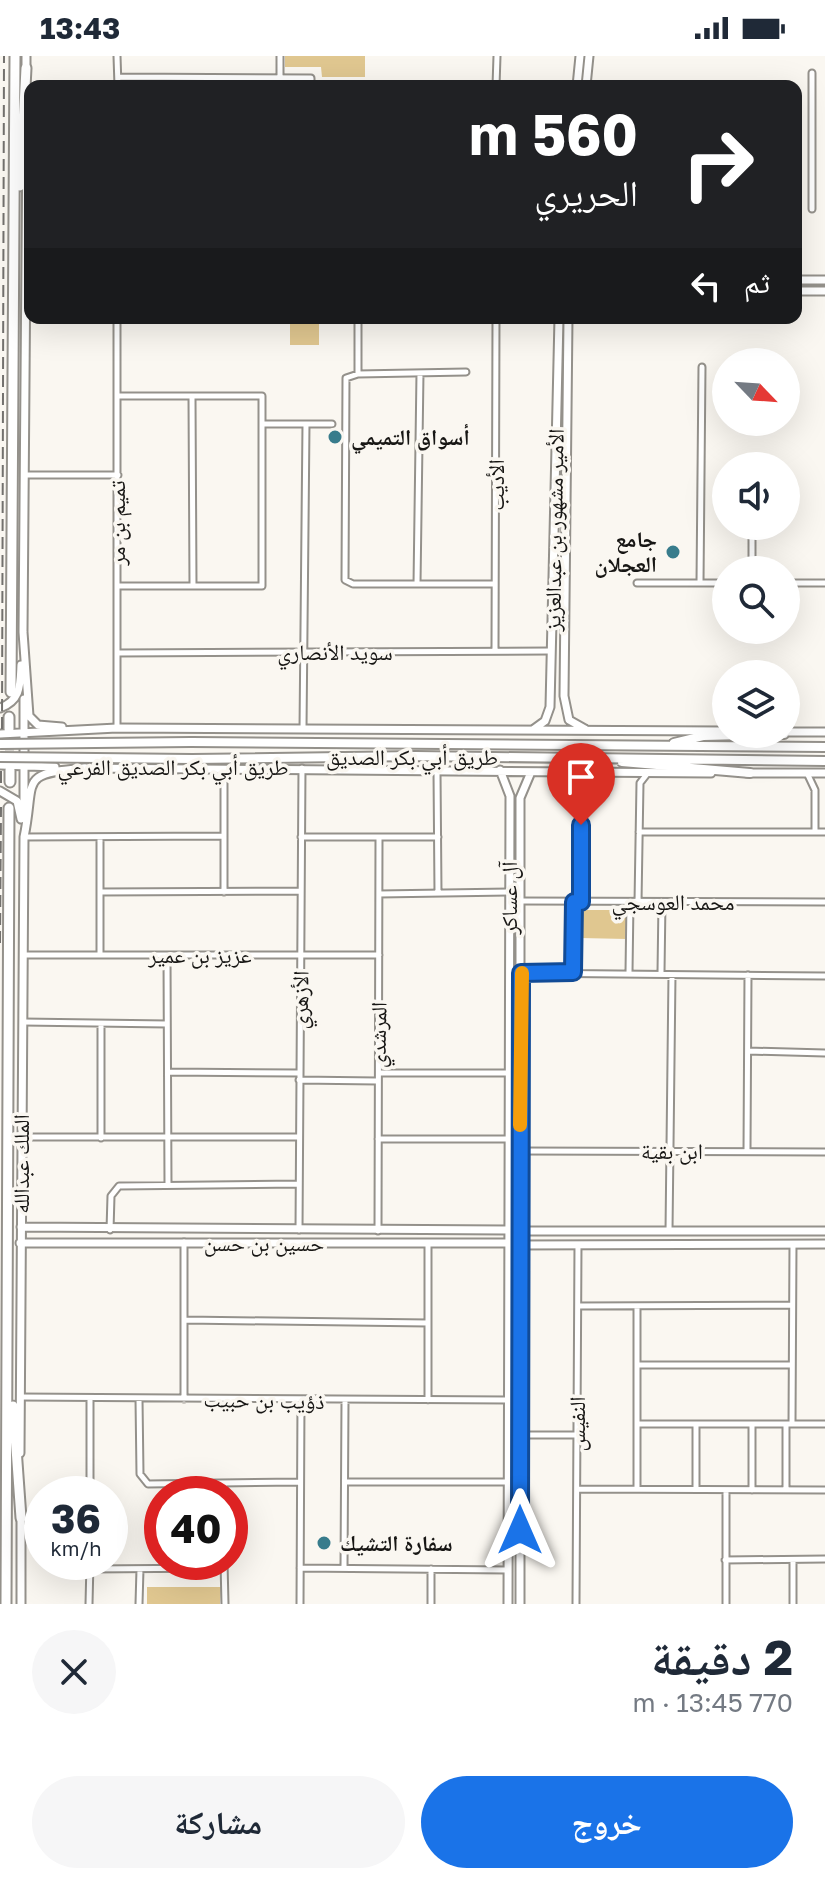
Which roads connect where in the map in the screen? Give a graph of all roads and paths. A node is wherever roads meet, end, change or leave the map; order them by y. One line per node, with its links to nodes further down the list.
1 (15, 56): 32 (highway)
2 (26, 56): 8 (street)
3 (117, 56): 10 (street)
4 (280, 56): 13 (street)
5 (497, 56): 17 (street)
6 (580, 56): 18 (street)
7 (589, 56): 19 (street)
8 (26, 68): 14 (highway); 15 (street)
9 (812, 73): 21 (street)
10 (118, 77): 11 (street)
11 (184, 78): 12 (street)
12 (251, 78): 13 (street)
13 (280, 78): 16 (street)
14 (25, 80)
15 (26, 80)
16 (311, 80)
17 (496, 80)
18 (578, 80)
19 (587, 80)
20 (24, 110): 32 (highway)
21 (812, 209)
22 (802, 280): 23 (street)
23 (825, 280)
24 (802, 291): 25 (street)
25 (825, 291)
26 (27, 324): 42 (street)
27 (117, 324): 37 (street, تميم بن مر)
28 (358, 324): 36 (street)
29 (496, 324): 50 (street, الأديب)
30 (559, 324): 55 (street, الأمير مشهور بن عبدالعزيز)
31 (568, 324): 60 (street, الأمير مشهور بن عبدالعزيز)
32 (12, 365): 58 (highway)
33 (702, 367): 45 (street)
34 (466, 372): 35 (street)
35 (420, 373): 36 (street); 49 (street)
36 (358, 374): 49 (street)
37 (118, 396): 38 (street); 43 (street, تميم بن مر)
38 (192, 397): 39 (street); 51 (street)
39 (263, 424): 40 (street); 51 (street)
40 (306, 424): 41 (street); 56 (street)
41 (332, 424)
42 (24, 475): 43 (street); 53 (street)
43 (118, 475): 52 (street, تميم بن مر)
44 (637, 583): 45 (street)
45 (700, 583): 46 (street)
46 (712, 583)
47 (800, 583): 48 (street)
48 (825, 583)
49 (417, 584): 50 (street)
50 (495, 584): 54 (street, الأديب)
51 (193, 585): 52 (street)
52 (117, 586): 57 (street, تميم بن مر)
53 (23, 632): 61 (street); 64 (street); 72 (street)
54 (495, 651): 55 (street, سويد الأنصاري); 56 (street, سويد الأنصاري)
55 (552, 651): 59 (street, الأمير مشهور بن عبدالعزيز)
56 (303, 652): 57 (street, سويد الأنصاري); 65 (street)
57 (118, 653): 63 (street, تميم بن مر)
58 (11, 692)
59 (550, 702): 60 (street); 68 (street)
60 (565, 702): 66 (street)
61 (0, 708)
62 (9, 717): 67 (highway)
63 (117, 728): 64 (street, طريق أبي بكر الصديق الفرعي); 65 (street, طريق أبي بكر الصديق الفرعي)
64 (80, 729): 72 (street, طريق أبي بكر الصديق الفرعي)
65 (303, 730): 68 (street, طريق أبي بكر الصديق الفرعي)
66 (587, 730): 68 (street, طريق أبي بكر الصديق الفرعي); 69 (street, طريق أبي بكر الصديق الفرعي)
67 (4, 731): 72 (street, طريق أبي بكر الصديق الفرعي)
68 (529, 731)
69 (712, 731)
70 (825, 732): 71 (street)
71 (800, 733)
72 (24, 734): 74 (street); 80 (street)
73 (712, 736): 75 (main road)
74 (0, 746): 75 (main road, طريق أبي بكر الصديق, bridge); 80 (street)
75 (666, 746): 76 (main road, طريق أبي بكر الصديق)
76 (825, 747)
77 (0, 756): 78 (main road, طريق أبي بكر الصديق, bridge); 80 (street)
78 (618, 759): 79 (main road, طريق أبي بكر الصديق); 91 (main road)
79 (825, 761)
80 (24, 765): 81 (street, طريق أبي بكر الصديق الفرعي); 82 (street, طريق أبي بكر الصديق الفرعي); 104 (street)
81 (5, 767): 94 (highway)
82 (85, 768): 84 (street, طريق أبي بكر الصديق الفرعي); 104 (street, الملك عبدالله)
83 (302, 768): 84 (street, طريق أبي بكر الصديق الفرعي); 85 (street, طريق أبي بكر الصديق الفرعي); 105 (street, الأزهري)
84 (224, 769): 103 (street)
85 (437, 770): 86 (street, طريق أبي بكر الصديق الفرعي); 107 (street)
86 (500, 770): 87 (street, طريق أبي بكر الصديق الفرعي); 97 (street, آل عساكر)
87 (531, 772): 93 (street, طريق أبي بكر الصديق الفرعي); 98 (street, آل عساكر)
88 (807, 772): 91 (street, طريق أبي بكر الصديق الفرعي); 92 (street, طريق أبي بكر الصديق الفرعي); 101 (street)
89 (630, 773): 90 (street, طريق أبي بكر الصديق الفرعي); 93 (street, طريق أبي بكر الصديق الفرعي); 95 (street)
90 (648, 773): 91 (street, طريق أبي بكر الصديق الفرعي); 95 (street)
91 (750, 773)
92 (825, 773)
93 (581, 774): 116 (street)
94 (10, 782)
95 (640, 783): 100 (street)
96 (0, 791): 104 (street)
97 (510, 796): 98 (street); 112 (street, آل عساكر)
98 (520, 798): 115 (street, آل عساكر)
99 (9, 808): 184 (highway, الملك عبدالله)
100 (639, 832): 101 (street); 118 (street)
101 (815, 832): 102 (street)
102 (825, 832)
103 (224, 836): 108 (street); 111 (street)
104 (24, 837): 108 (street); 123 (street, الملك عبدالله)
105 (301, 837): 106 (street); 109 (street, الأزهري)
106 (379, 837): 107 (street); 114 (street, المرشدي)
107 (438, 837): 113 (street)
108 (100, 838): 110 (street)
109 (300, 891): 111 (street); 126 (street, الأزهري)
110 (100, 892): 111 (street); 124 (street)
111 (224, 892)
112 (509, 892): 113 (street); 122 (street, آل عساكر)
113 (438, 893): 114 (street)
114 (379, 894): 127 (street, المرشدي)
115 (520, 901): 116 (street, محمد العوسجي); 121 (street, آل عساكر)
116 (577, 902): 117 (street, محمد العوسجي); 128 (street)
117 (630, 902): 118 (street, محمد العوسجي); 129 (street)
118 (638, 902): 119 (street, محمد العوسجي)
119 (662, 902): 120 (street, محمد العوسجي); 130 (street)
120 (825, 902)
121 (521, 934): 122 (street); 131 (street, آل عساكر)
122 (509, 935): 142 (street, آل عساكر)
123 (22, 955): 124 (street, عزيز بن عمير); 135 (street, الملك عبدالله)
124 (100, 955): 125 (street, عزيز بن عمير)
125 (167, 955): 126 (street, عزيز بن عمير); 137 (street)
126 (301, 955): 127 (street, عزيز بن عمير); 143 (street, الأزهري)
127 (379, 955): 141 (street, المرشدي)
128 (573, 972): 129 (street); 131 (street)
129 (629, 972): 130 (street)
130 (661, 972): 132 (street)
131 (521, 973): 151 (street, آل عساكر)
132 (672, 975): 133 (street); 152 (street)
133 (748, 975): 134 (street); 138 (street)
134 (825, 976)
135 (22, 1022): 136 (street); 145 (street, الملك عبدالله)
136 (101, 1024): 137 (street); 147 (street)
137 (167, 1024): 140 (street)
138 (748, 1051): 139 (street); 153 (street)
139 (825, 1053)
140 (168, 1072): 143 (street); 148 (street)
141 (379, 1073): 142 (street); 144 (street, المرشدي)
142 (508, 1073): 150 (street, آل عساكر)
143 (299, 1077): 144 (street); 146 (street, الأزهري)
144 (377, 1081): 149 (street, المرشدي)
145 (22, 1137): 147 (street); 157 (street, الملك عبدالله)
146 (298, 1137): 148 (street); 156 (street, الأزهري)
147 (101, 1138): 148 (street)
148 (168, 1138): 155 (street)
149 (378, 1139): 150 (street); 165 (street, المرشدي)
150 (508, 1139): 159 (street, آل عساكر)
151 (519, 1151): 152 (street, ابن بقية); 162 (street, آل عساكر)
152 (670, 1151): 153 (street, ابن بقية); 163 (street)
153 (747, 1151): 154 (street, ابن بقية)
154 (825, 1152)
155 (168, 1184): 156 (street); 158 (street)
156 (299, 1184): 160 (street, الأزهري)
157 (21, 1227): 158 (street, حسين بن حسن); 169 (street, الملك عبدالله)
158 (110, 1230): 160 (street, حسين بن حسن); 167 (street)
159 (508, 1230): 161 (street, حسين بن حسن); 173 (street, آل عساكر)
160 (300, 1231): 165 (street, حسين بن حسن); 170 (street)
161 (485, 1231): 166 (street, حسين بن حسن); 172 (street)
162 (519, 1231): 163 (street); 178 (street, آل عساكر)
163 (669, 1231): 164 (street)
164 (825, 1231)
165 (378, 1232): 166 (street, حسين بن حسن)
166 (455, 1232): 171 (street)
167 (109, 1241): 168 (street, حسين بن حسن); 169 (street, حسين بن حسن)
168 (184, 1242): 170 (street, حسين بن حسن); 182 (street)
169 (20, 1243): 187 (street, الملك عبدالله)
170 (302, 1243): 174 (street, حسين بن حسن)
171 (455, 1243): 172 (street, حسين بن حسن); 174 (street, حسين بن حسن)
172 (486, 1243): 173 (street, حسين بن حسن)
173 (508, 1243): 193 (street, آل عساكر)
174 (428, 1244): 183 (street)
175 (578, 1244): 176 (street); 178 (street); 180 (street, النفيس)
176 (793, 1244): 177 (street); 179 (street)
177 (825, 1244)
178 (519, 1245): 200 (street, آل عساكر)
179 (792, 1305): 181 (street); 186 (street)
180 (578, 1306): 181 (street); 201 (street, النفيس)
181 (637, 1307): 185 (street)
182 (185, 1320): 183 (street); 190 (street)
183 (428, 1323): 192 (street)
184 (7, 1360): 217 (highway); 230 (highway, الملك عبدالله)
185 (637, 1365): 186 (street); 195 (street)
186 (792, 1365): 197 (street)
187 (20, 1397): 188 (street, ذؤيب بن حبيب); 217 (street, الملك عبدالله)
188 (90, 1398): 189 (street, ذؤيب بن حبيب); 202 (street)
189 (139, 1399): 190 (street, ذؤيب بن حبيب); 203 (street)
190 (184, 1399): 191 (street, ذؤيب بن حبيب)
191 (301, 1400): 194 (street, ذؤيب بن حبيب); 204 (street)
192 (428, 1400): 193 (street, ذؤيب بن حبيب); 194 (street, ذؤيب بن حبيب)
193 (507, 1400): 206 (street, آل عساكر)
194 (345, 1401): 205 (street)
195 (637, 1424): 196 (street); 209 (street)
196 (696, 1424): 199 (street); 210 (street)
197 (789, 1424): 198 (street); 199 (street); 211 (street)
198 (825, 1424)
199 (752, 1425): 213 (street)
200 (521, 1435): 201 (street); 216 (street, آل عساكر)
201 (576, 1435): 208 (street, النفيس)
202 (90, 1476)
203 (144, 1479)
204 (299, 1482): 207 (street); 222 (street)
205 (345, 1482): 206 (street); 223 (street)
206 (507, 1482): 215 (street, آل عساكر)
207 (248, 1483)
208 (577, 1489): 209 (street); 239 (street, النفيس)
209 (637, 1489): 210 (street)
210 (696, 1489): 212 (street)
211 (786, 1489): 213 (street); 214 (street)
212 (726, 1490): 213 (street); 219 (street)
213 (752, 1490)
214 (825, 1490)
215 (508, 1505): 216 (street); 227 (street, آل عساكر)
216 (520, 1505): 238 (street, آل عساكر)
217 (21, 1518): 231 (street, الملك عبدالله)
218 (825, 1559): 220 (street)
219 (725, 1560): 220 (street); 240 (street)
220 (793, 1560): 241 (street)
221 (128, 1568): 224 (street)
222 (300, 1568): 223 (street); 235 (street)
223 (344, 1568): 226 (street)
224 (140, 1569): 225 (street); 233 (street)
225 (144, 1569)
226 (431, 1569): 227 (street); 236 (street)
227 (507, 1570): 237 (street, آل عساكر)
228 (90, 1580): 232 (street)
229 (224, 1580): 234 (street)
230 (6, 1604)
231 (21, 1604)
232 (89, 1604)
233 (139, 1604)
234 (225, 1604)
235 (300, 1604)
236 (431, 1604)
237 (508, 1604)
238 (520, 1604)
239 (576, 1604)
240 (726, 1604)
241 (793, 1604)

